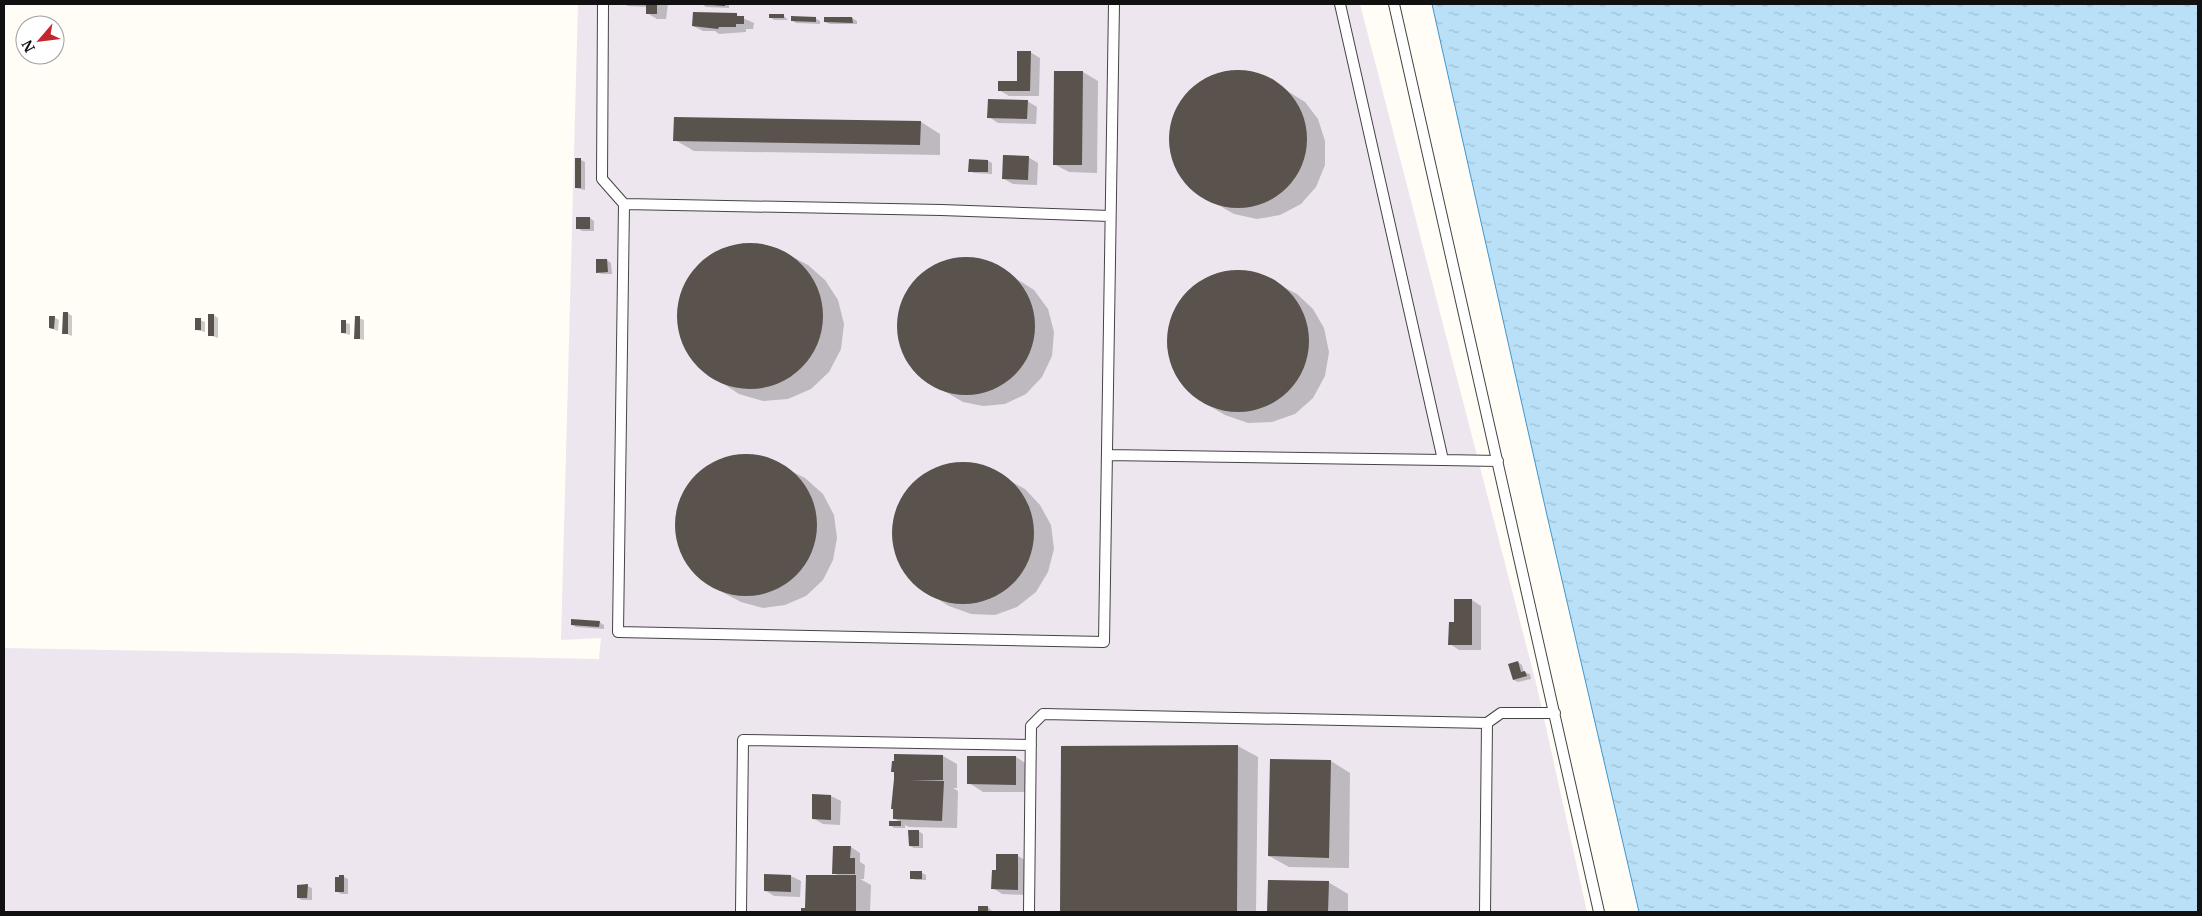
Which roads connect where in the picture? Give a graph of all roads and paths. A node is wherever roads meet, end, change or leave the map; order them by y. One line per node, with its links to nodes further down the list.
1 (603, 4): 5 (lane)
2 (1114, 4): 6 (lane)
3 (1340, 4): 8 (lane)
4 (1394, 4): 9 (lane)
5 (624, 204): 6 (lane); 7 (lane)
6 (1110, 216): 7 (lane)
7 (1106, 455): 8 (lane)
8 (1443, 460): 9 (lane)
9 (1498, 461): 10 (lane)
10 (1555, 713): 11 (lane); 16 (lane)
11 (1487, 723): 12 (lane); 15 (lane)
12 (1031, 745): 13 (lane); 14 (lane)
13 (741, 912)
14 (1029, 912)
15 (1485, 912)
16 (1599, 912)

